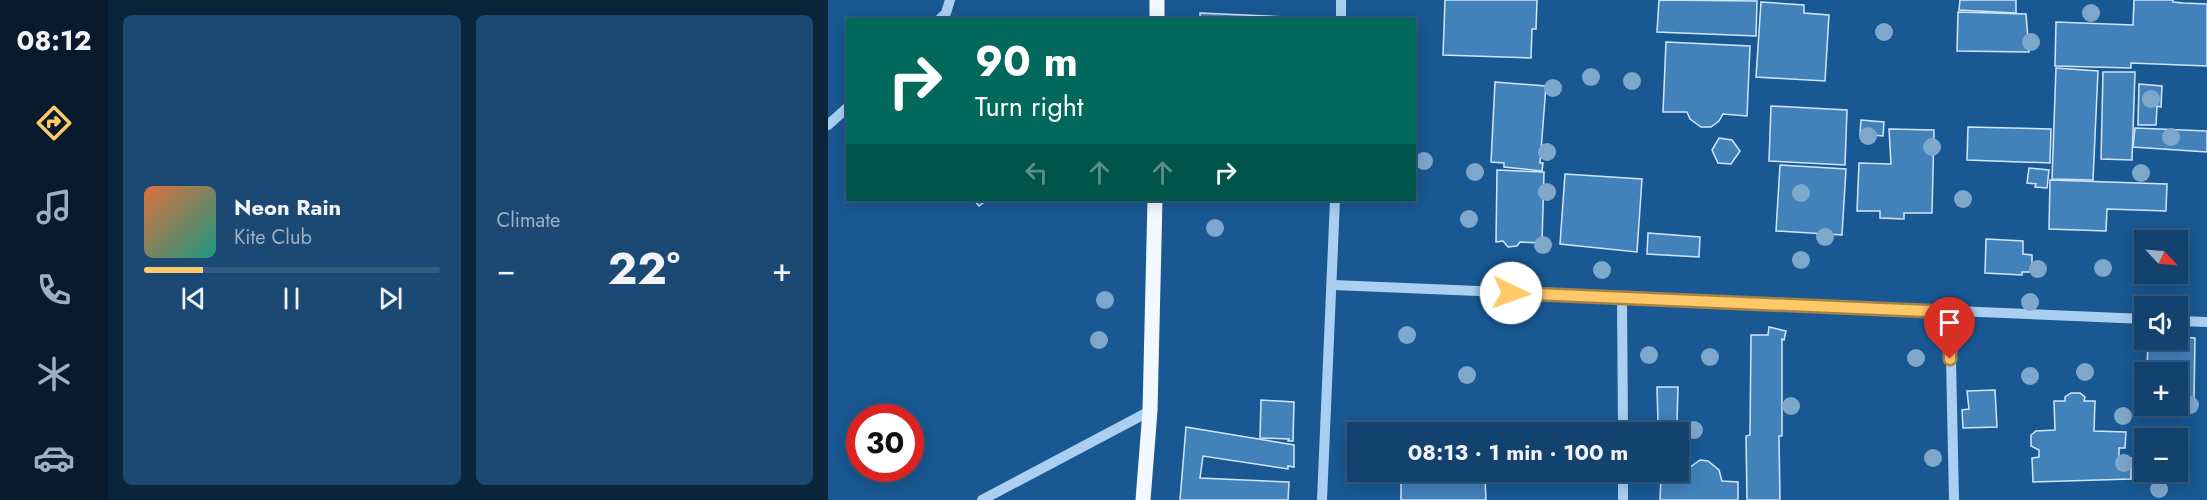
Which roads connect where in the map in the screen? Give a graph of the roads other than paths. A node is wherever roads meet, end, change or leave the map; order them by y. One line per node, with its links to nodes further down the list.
1 (950, 0): 4 (street)
2 (1157, 0): 5 (main road)
3 (1341, 0): 6 (street)
4 (941, 18)
5 (1157, 18)
6 (1341, 18)
7 (846, 109): 8 (street)
8 (828, 125)
9 (1155, 201): 17 (main road)
10 (1335, 201): 11 (street)
11 (1333, 285): 12 (street); 22 (street)
12 (1622, 298): 13 (street); 18 (street)
13 (1950, 312): 14 (street); 24 (street)
14 (2134, 319)
15 (2188, 321): 16 (street)
16 (2207, 322)
17 (1150, 411): 20 (street); 21 (main road)
18 (1623, 422)
19 (1623, 482): 23 (street)
20 (982, 500)
21 (1143, 500)
22 (1322, 500)
23 (1623, 500)
24 (1953, 500)

